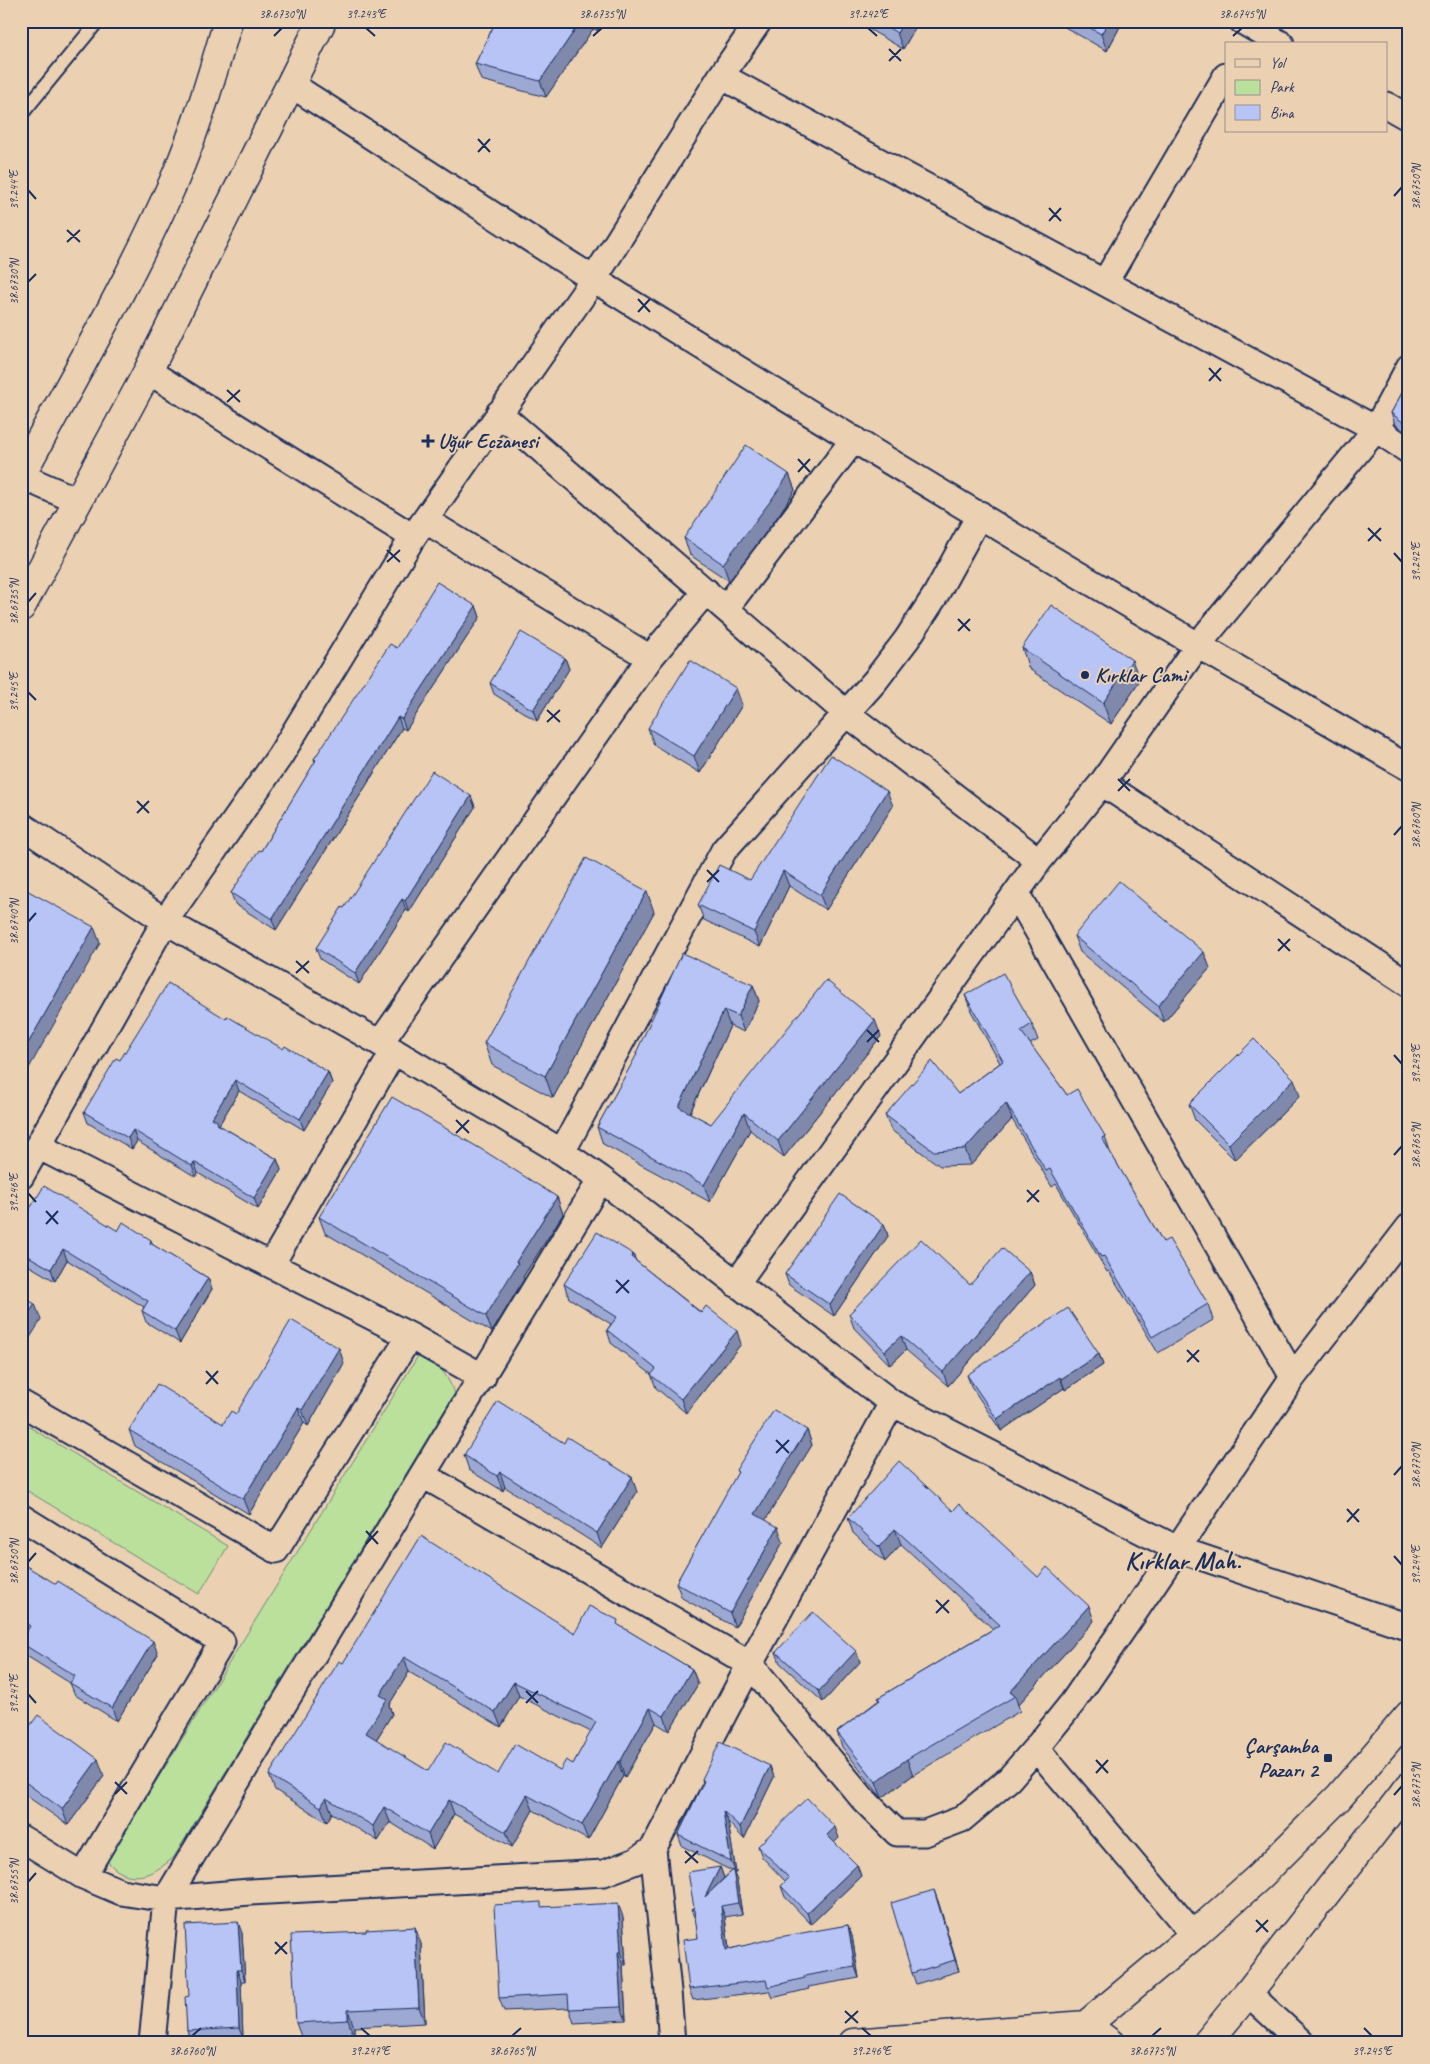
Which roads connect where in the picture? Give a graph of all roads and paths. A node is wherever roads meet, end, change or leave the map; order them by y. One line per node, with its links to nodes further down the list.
1 (98, 21): 11 (lane)
2 (228, 21): 21 (main road)
3 (322, 21): 9 (main road)
4 (759, 21): 7 (street)
5 (1247, 31): 6 (street)
6 (1276, 42)
7 (721, 76): 13 (street); 14 (street)
8 (1225, 78): 14 (street)
9 (290, 84): 13 (street); 16 (main road)
10 (1388, 106): 12 (street)
11 (21, 115)
12 (1409, 118)
13 (594, 279): 17 (street); 19 (street)
14 (1105, 282): 18 (street)
15 (1409, 366): 18 (street)
16 (148, 372): 22 (main road); 24 (street)
17 (499, 413): 24 (street); 25 (street)
18 (1376, 429): 20 (street); 28 (street)
19 (854, 439): 23 (street); 27 (street)
20 (1409, 451)
21 (21, 476): 22 (street)
22 (78, 501): 26 (main road)
23 (980, 514): 28 (street); 30 (street)
24 (419, 529): 29 (street); 36 (street)
25 (706, 591): 27 (street); 29 (street)
26 (23, 598)
27 (726, 608): 30 (street)
28 (1197, 646): 31 (street); 32 (street)
29 (650, 658): 38 (street)
30 (846, 713): 34 (street); 40 (street)
31 (1409, 768)
32 (1102, 783): 34 (street); 37 (street)
33 (21, 825): 36 (street)
34 (1039, 861): 35 (street)
35 (1016, 894): 45 (street); 48 (street)
36 (165, 921): 38 (street); 39 (street)
37 (1409, 984)
38 (387, 1047): 40 (street); 44 (street)
39 (38, 1146): 41 (street); 44 (street)
40 (562, 1152): 42 (street)
41 (21, 1176)
42 (601, 1179): 45 (street); 47 (street)
43 (1409, 1227): 48 (street)
44 (271, 1265): 46 (street)
45 (736, 1284): 50 (street)
46 (410, 1336): 47 (street); 49 (street)
47 (482, 1377): 51 (street)
48 (1293, 1377): 53 (street)
49 (21, 1402)
50 (892, 1403): 53 (street); 55 (street)
51 (423, 1475): 55 (street); 62 (street)
52 (21, 1517): 61 (street)
53 (1177, 1549): 54 (street); 57 (street)
54 (1409, 1627)
55 (750, 1664): 57 (street); 60 (street)
56 (1409, 1715): 63 (main road)
57 (1036, 1748): 63 (street)
58 (1409, 1786): 64 (main road)
59 (21, 1838): 61 (street)
60 (653, 1849): 62 (street); 67 (street)
61 (82, 1876): 62 (street)
62 (166, 1900): 66 (street)
63 (1194, 1935): 65 (main road)
64 (1248, 1993): 70 (main road); 71 (street)
65 (1077, 2034): 68 (main road); 69 (main road)
66 (152, 2043)
67 (672, 2043)
68 (853, 2043)
69 (1110, 2043)
70 (1207, 2043)
71 (1302, 2043)

